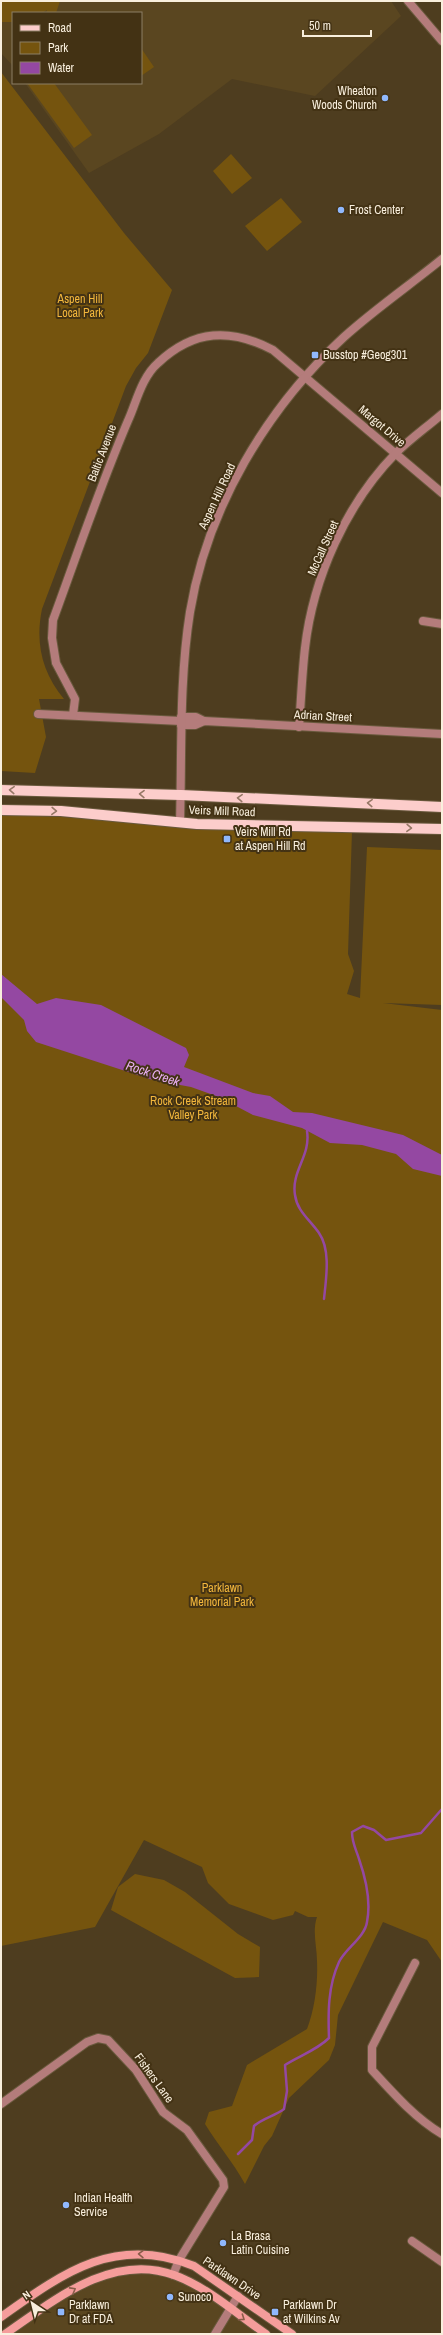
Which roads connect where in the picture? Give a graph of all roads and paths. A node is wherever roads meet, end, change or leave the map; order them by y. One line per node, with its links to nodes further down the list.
1 (408, 1): 2 (street)
2 (442, 41)
3 (442, 258): 4 (street, Aspen Hill Road)
4 (306, 377): 6 (street, Margot Drive); 11 (street, Baltic Avenue); 12 (street, Aspen Hill Road)
5 (442, 414): 6 (street, McCall Street)
6 (396, 454): 7 (street, Margot Drive); 13 (street, McCall Street)
7 (442, 493)
8 (423, 621): 9 (street)
9 (442, 624)
10 (38, 714): 11 (street, Adrian Street)
11 (74, 715): 12 (street, Adrian Street)
12 (181, 721): 13 (street, Adrian Street); 16 (street, Aspen Hill Road)
13 (299, 727): 14 (street, Adrian Street)
14 (442, 734)
15 (1, 790): 16 (main road, Veirs Mill Road, one-way to 15)
16 (181, 795): 17 (main road, Veirs Mill Road, one-way to 16); 19 (street, Aspen Hill Road)
17 (442, 807)
18 (1, 810): 19 (main road, Veirs Mill Road, one-way to 19)
19 (180, 823): 20 (main road, Veirs Mill Road, one-way to 20)
20 (442, 829)
21 (416, 1963): 23 (street)
22 (1, 2104): 25 (street, Fishers Lane)
23 (442, 2134)
24 (412, 2241): 26 (street)
25 (179, 2260): 27 (street, Fishers Lane); 28 (main road, Parklawn Drive); 30 (main road, Parklawn Drive, one-way to 30)
26 (442, 2262)
27 (173, 2275): 29 (main road); 31 (main road, one-way to 27)
28 (238, 2296): 29 (street); 34 (main road, Parklawn Drive)
29 (229, 2309): 32 (street); 33 (main road, one-way to 33)
30 (1, 2317)
31 (5, 2334)
32 (215, 2334)
33 (266, 2334)
34 (292, 2334)

